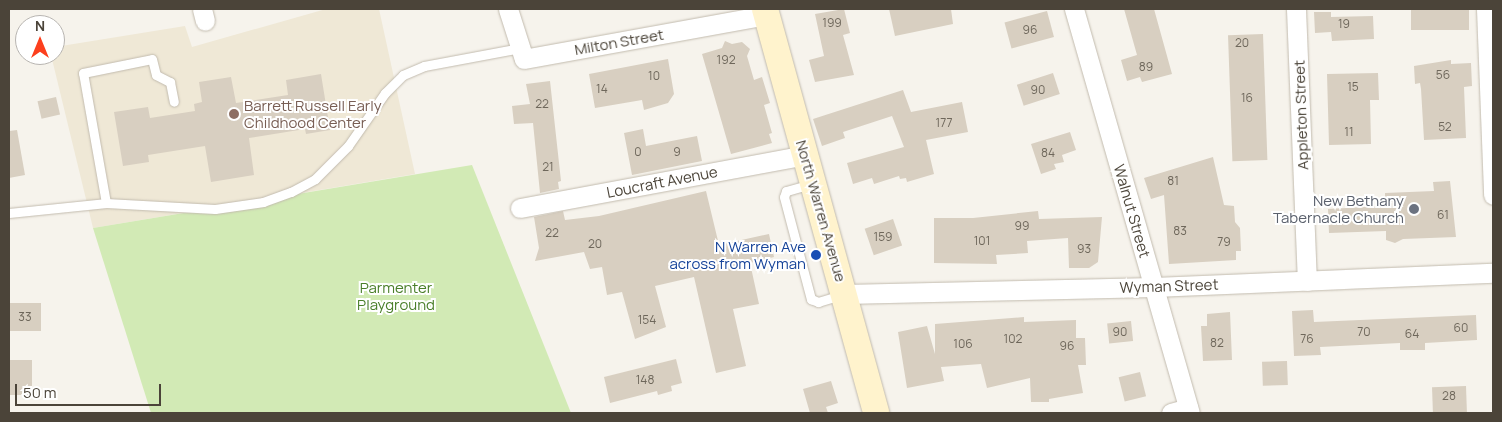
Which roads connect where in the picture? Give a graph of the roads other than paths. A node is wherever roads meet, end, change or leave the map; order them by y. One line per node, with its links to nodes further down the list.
1 (508, 9): 6 (street)
2 (1074, 9): 16 (street, Walnut Street)
3 (1296, 9): 15 (street, Appleton Street)
4 (1486, 9): 7 (street)
5 (766, 12): 6 (street, Milton Street); 9 (street, North Warren Avenue)
6 (520, 48): 11 (lane)
7 (1491, 92): 10 (street)
8 (174, 102): 11 (lane)
9 (805, 155): 12 (street, Loucraft Avenue); 17 (street, North Warren Avenue)
10 (1493, 196)
11 (106, 204): 13 (lane)
12 (520, 208)
13 (9, 214)
14 (1493, 272): 15 (street, Wyman Street)
15 (1308, 281): 16 (street, Wyman Street)
16 (1154, 287): 17 (street, Wyman Street); 18 (street, Walnut Street)
17 (844, 294): 19 (street, North Warren Avenue)
18 (1183, 412)
19 (876, 413)

